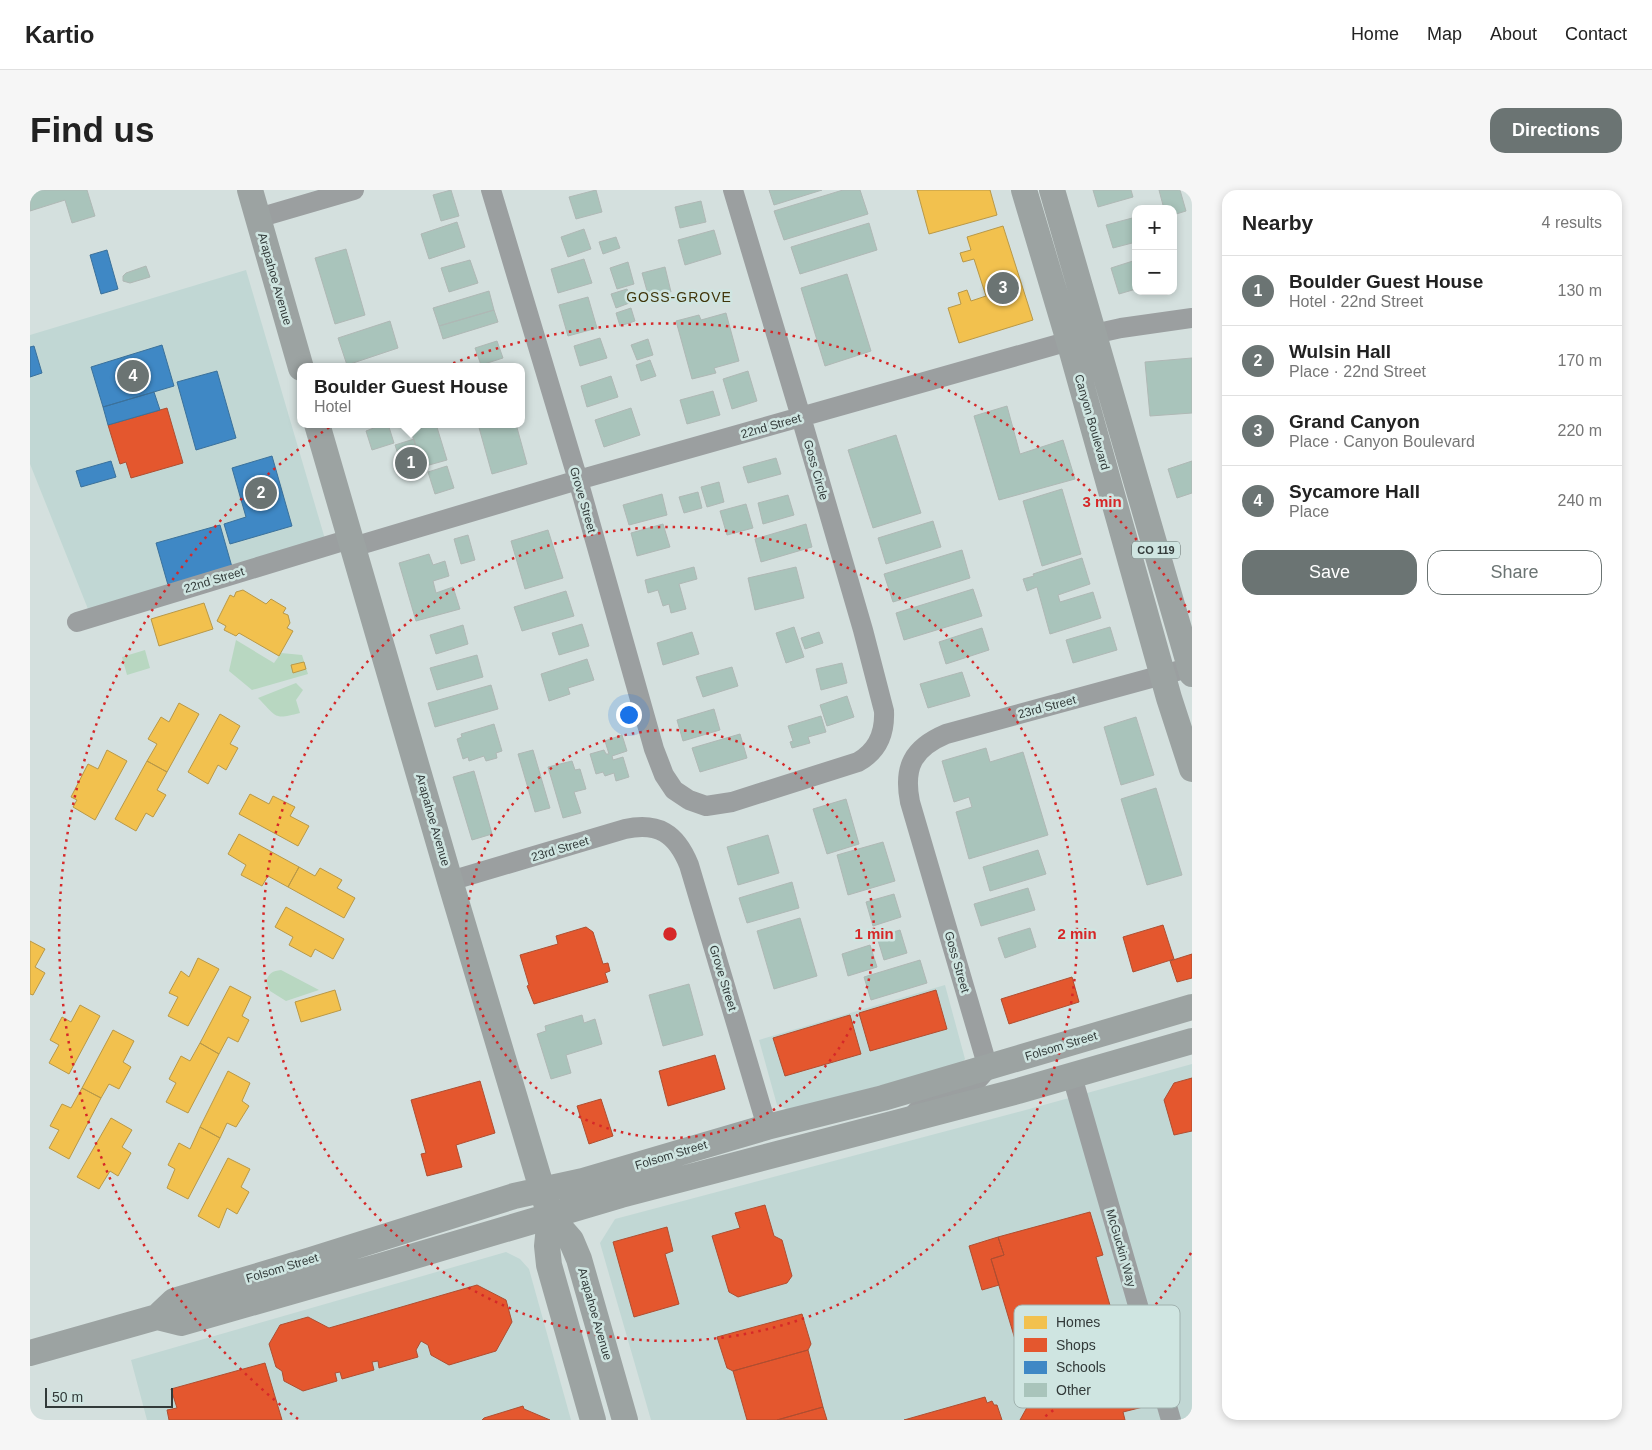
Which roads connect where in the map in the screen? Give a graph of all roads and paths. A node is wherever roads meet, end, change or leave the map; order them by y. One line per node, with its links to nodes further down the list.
1 (250, 190): 7 (main road, Arapahoe Avenue)
2 (354, 190): 7 (street)
3 (491, 190): 14 (street, Grove Street)
4 (733, 190): 12 (street, Goss Circle)
5 (1024, 190): 10 (main road, Canyon Boulevard / CO 119)
6 (1052, 190): 9 (main road, CO 119)
7 (258, 218): 11 (main road, Arapahoe Avenue)
8 (1192, 318): 9 (street, 22nd Street)
9 (1094, 334): 10 (street, 22nd Street); 17 (main road, CO 119)
10 (1070, 341): 12 (street, 22nd Street); 18 (main road, Canyon Boulevard / CO 119)
11 (300, 363)
12 (801, 417): 14 (street, 22nd Street); 21 (street, Goss Circle)
13 (318, 428): 15 (main road, Arapahoe Avenue)
14 (578, 480): 15 (street, 22nd Street); 21 (street, Grove Street)
15 (352, 543): 16 (street, 22nd Street); 23 (main road, Arapahoe Avenue)
16 (77, 622)
17 (1191, 670): 18 (street, 23rd Street)
18 (1162, 675): 19 (street, 23rd Street); 20 (main road, Canyon Boulevard / CO 119)
19 (912, 762): 26 (street, Goss Street)
20 (1192, 770)
21 (689, 800)
22 (668, 835): 23 (street, 23rd Street); 29 (street, Grove Street)
23 (450, 881): 30 (main road, Arapahoe Avenue)
24 (1192, 1007): 26 (main road, Folsom Street)
25 (1192, 1041): 27 (main road, Folsom Street)
26 (988, 1068): 28 (street); 29 (main road, Folsom Street)
27 (1072, 1076): 28 (main road, Folsom Street); 32 (street, McGuckin Way)
28 (910, 1119): 31 (main road, Folsom Street)
29 (767, 1126): 30 (main road, Folsom Street)
30 (543, 1190): 31 (main road, Arapahoe Avenue); 33 (main road, Folsom Street)
31 (550, 1216): 33 (main road, Folsom Street); 35 (main road, Arapahoe Avenue); 36 (main road, Arapahoe Avenue)
32 (1138, 1305)
33 (156, 1317): 34 (main road, Folsom Street)
34 (30, 1353)
35 (593, 1420)
36 (625, 1420)

